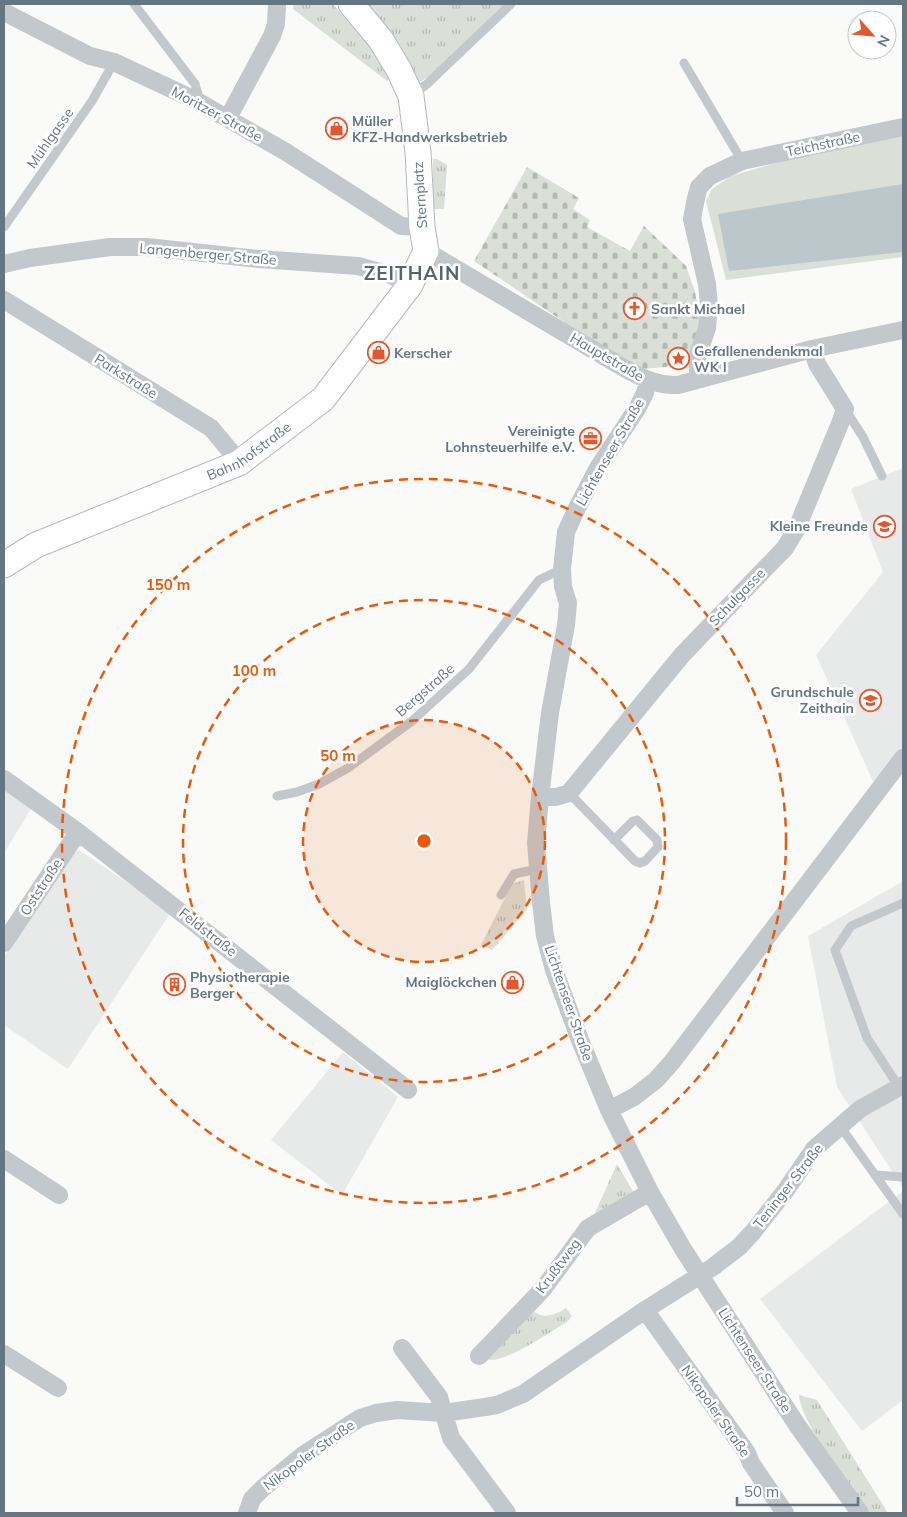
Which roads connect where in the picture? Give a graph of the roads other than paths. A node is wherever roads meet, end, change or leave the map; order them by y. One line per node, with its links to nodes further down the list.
1 (134, 4): 8 (lane)
2 (276, 4): 10 (street)
3 (351, 4): 9 (street)
4 (511, 4): 9 (lane)
5 (4, 12): 6 (street, Moritzer Straße)
6 (114, 62): 8 (street, Moritzer Straße); 13 (lane, Mühlgasse)
7 (684, 64): 12 (lane)
8 (197, 101): 10 (street, Moritzer Straße)
9 (413, 107): 14 (street, Sternplatz)
10 (228, 118): 14 (street, Moritzer Straße)
11 (903, 128): 12 (street, Teichstraße)
12 (742, 161): 20 (street, Teichstraße)
13 (4, 227)
14 (423, 241): 16 (street, Bahnhofstraße); 21 (street, Hauptstraße)
15 (4, 264): 16 (street, Langenberger Straße)
16 (410, 285): 23 (street, Bahnhofstraße)
17 (4, 300): 23 (street, Parkstraße)
18 (903, 330): 19 (street, Hauptstraße)
19 (812, 349): 20 (street, Hauptstraße); 22 (street)
20 (701, 379): 21 (street, Hauptstraße)
21 (648, 381): 26 (street, Lichtenseer Straße)
22 (845, 408): 24 (lane); 29 (street, Schulgasse)
23 (238, 463): 25 (street, Bahnhofstraße)
24 (882, 476)
25 (4, 565)
26 (562, 569): 30 (lane, Bergstraße); 31 (street, Lichtenseer Straße)
27 (903, 758): 40 (street)
28 (4, 778): 32 (street, Feldstraße)
29 (569, 793): 31 (street); 33 (lane)
30 (277, 796)
31 (540, 797): 34 (street, Lichtenseer Straße)
32 (78, 832): 37 (street, Oststraße); 39 (street, Feldstraße)
33 (614, 840): 33 (lane)
34 (538, 869): 35 (lane); 40 (street, Lichtenseer Straße)
35 (501, 895)
36 (903, 903): 38 (lane)
37 (4, 944)
38 (901, 1086): 41 (street, Teninger Straße)
39 (408, 1090)
40 (609, 1110): 45 (street, Lichtenseer Straße)
41 (840, 1126): 43 (lane); 48 (street, Teninger Straße)
42 (4, 1159): 46 (street)
43 (875, 1175): 44 (lane); 47 (lane)
44 (903, 1177)
45 (650, 1192): 48 (street, Lichtenseer Straße); 52 (street, Krußtweg)
46 (59, 1195)
47 (903, 1214)
48 (700, 1274): 49 (street, Nikopoler Straße); 58 (street, Lichtenseer Straße)
49 (645, 1310): 54 (street, Nikopoler Straße); 57 (street, Nikopoler Straße)
50 (402, 1348): 54 (street)
51 (4, 1354): 53 (street)
52 (479, 1356)
53 (58, 1388)
54 (444, 1413): 55 (street, Nikopoler Straße); 56 (street)
55 (248, 1513)
56 (507, 1513)
57 (785, 1513)
58 (860, 1513)

